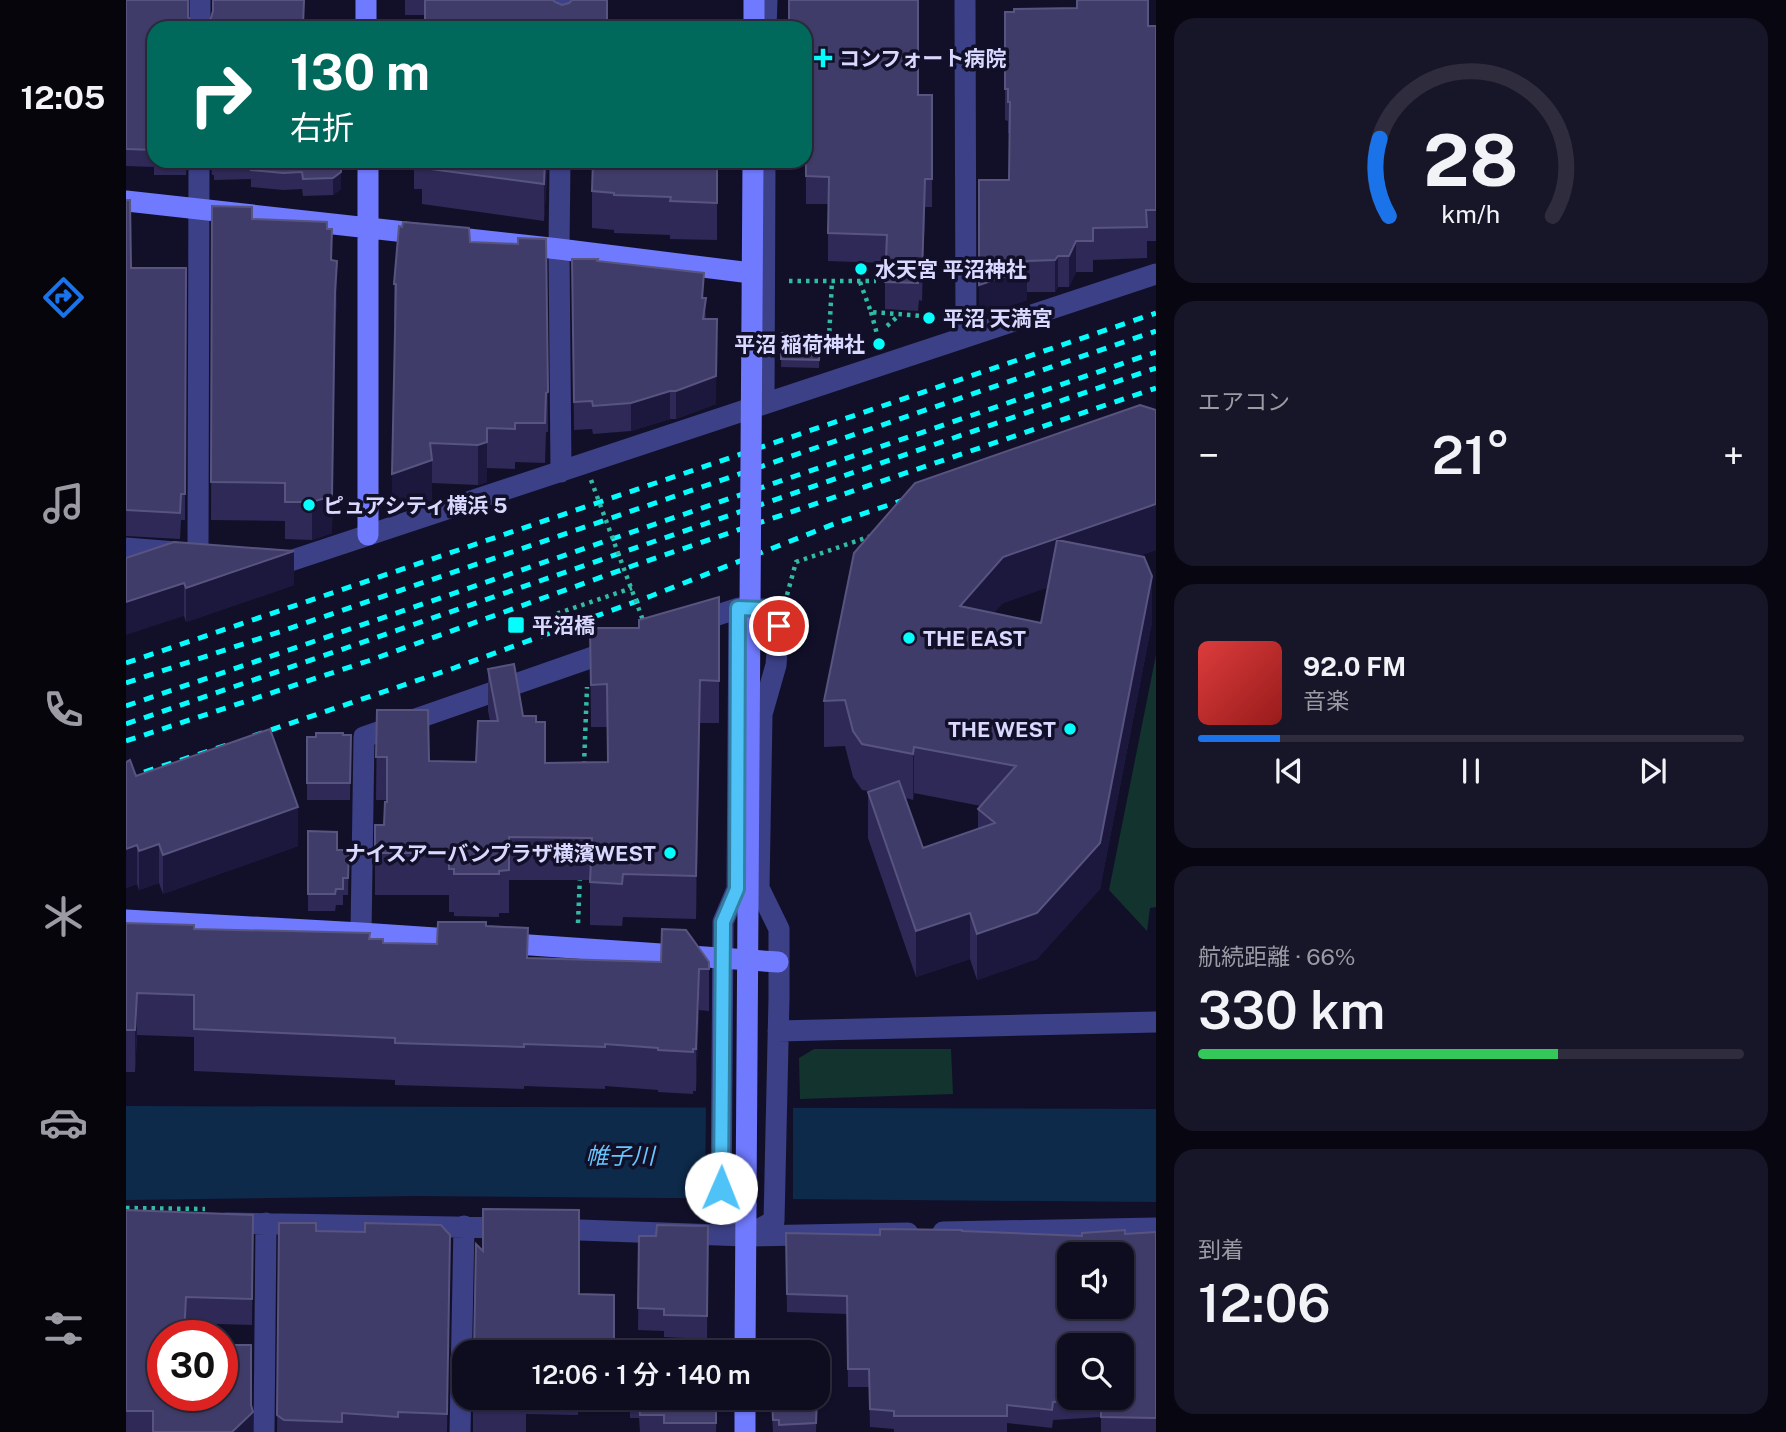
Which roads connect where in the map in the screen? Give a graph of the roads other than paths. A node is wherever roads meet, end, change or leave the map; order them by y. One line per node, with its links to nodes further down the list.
1 (200, 0): 8 (street)
2 (366, 0): 9 (street)
3 (563, 0): 10 (street)
4 (744, 0): 11 (street)
5 (754, 0): 12 (street)
6 (767, 0): 13 (street)
7 (965, 0): 27 (street)
8 (200, 21)
9 (366, 21)
10 (562, 21)
11 (744, 21)
12 (754, 21)
13 (766, 21)
14 (199, 168): 21 (street)
15 (368, 168): 22 (street)
16 (560, 168): 23 (street)
17 (743, 168): 24 (street)
18 (753, 168): 49 (street, bridge)
19 (765, 168): 26 (street)
20 (126, 201): 21 (street)
21 (199, 209): 22 (street); 33 (street)
22 (368, 228): 23 (street); 31 (street)
23 (559, 249): 24 (street); 30 (street)
24 (743, 272): 26 (street); 29 (street)
25 (1156, 274): 27 (street)
26 (764, 281): 28 (street)
27 (966, 336): 28 (street)
28 (764, 404): 29 (street)
29 (741, 411): 30 (street)
30 (561, 472): 31 (street)
31 (368, 535): 35 (street)
32 (126, 548): 33 (street)
33 (198, 553): 34 (street)
34 (224, 555)
35 (250, 558)
36 (738, 608): 37 (street); 41 (street); 42 (street)
37 (678, 628)
38 (642, 634): 40 (street)
39 (126, 920): 40 (street)
40 (361, 933): 41 (street)
41 (723, 958): 42 (street); 49 (street)
42 (778, 962): 44 (street)
43 (1156, 1022): 44 (street)
44 (778, 1031): 49 (street)
45 (210, 1223): 46 (street)
46 (265, 1223): 47 (street); 52 (street)
47 (464, 1226): 49 (street); 53 (street)
48 (1156, 1228): 49 (street)
49 (746, 1236): 50 (street)
50 (746, 1340)
51 (745, 1410): 54 (street)
52 (264, 1432)
53 (460, 1432)
54 (745, 1432)

